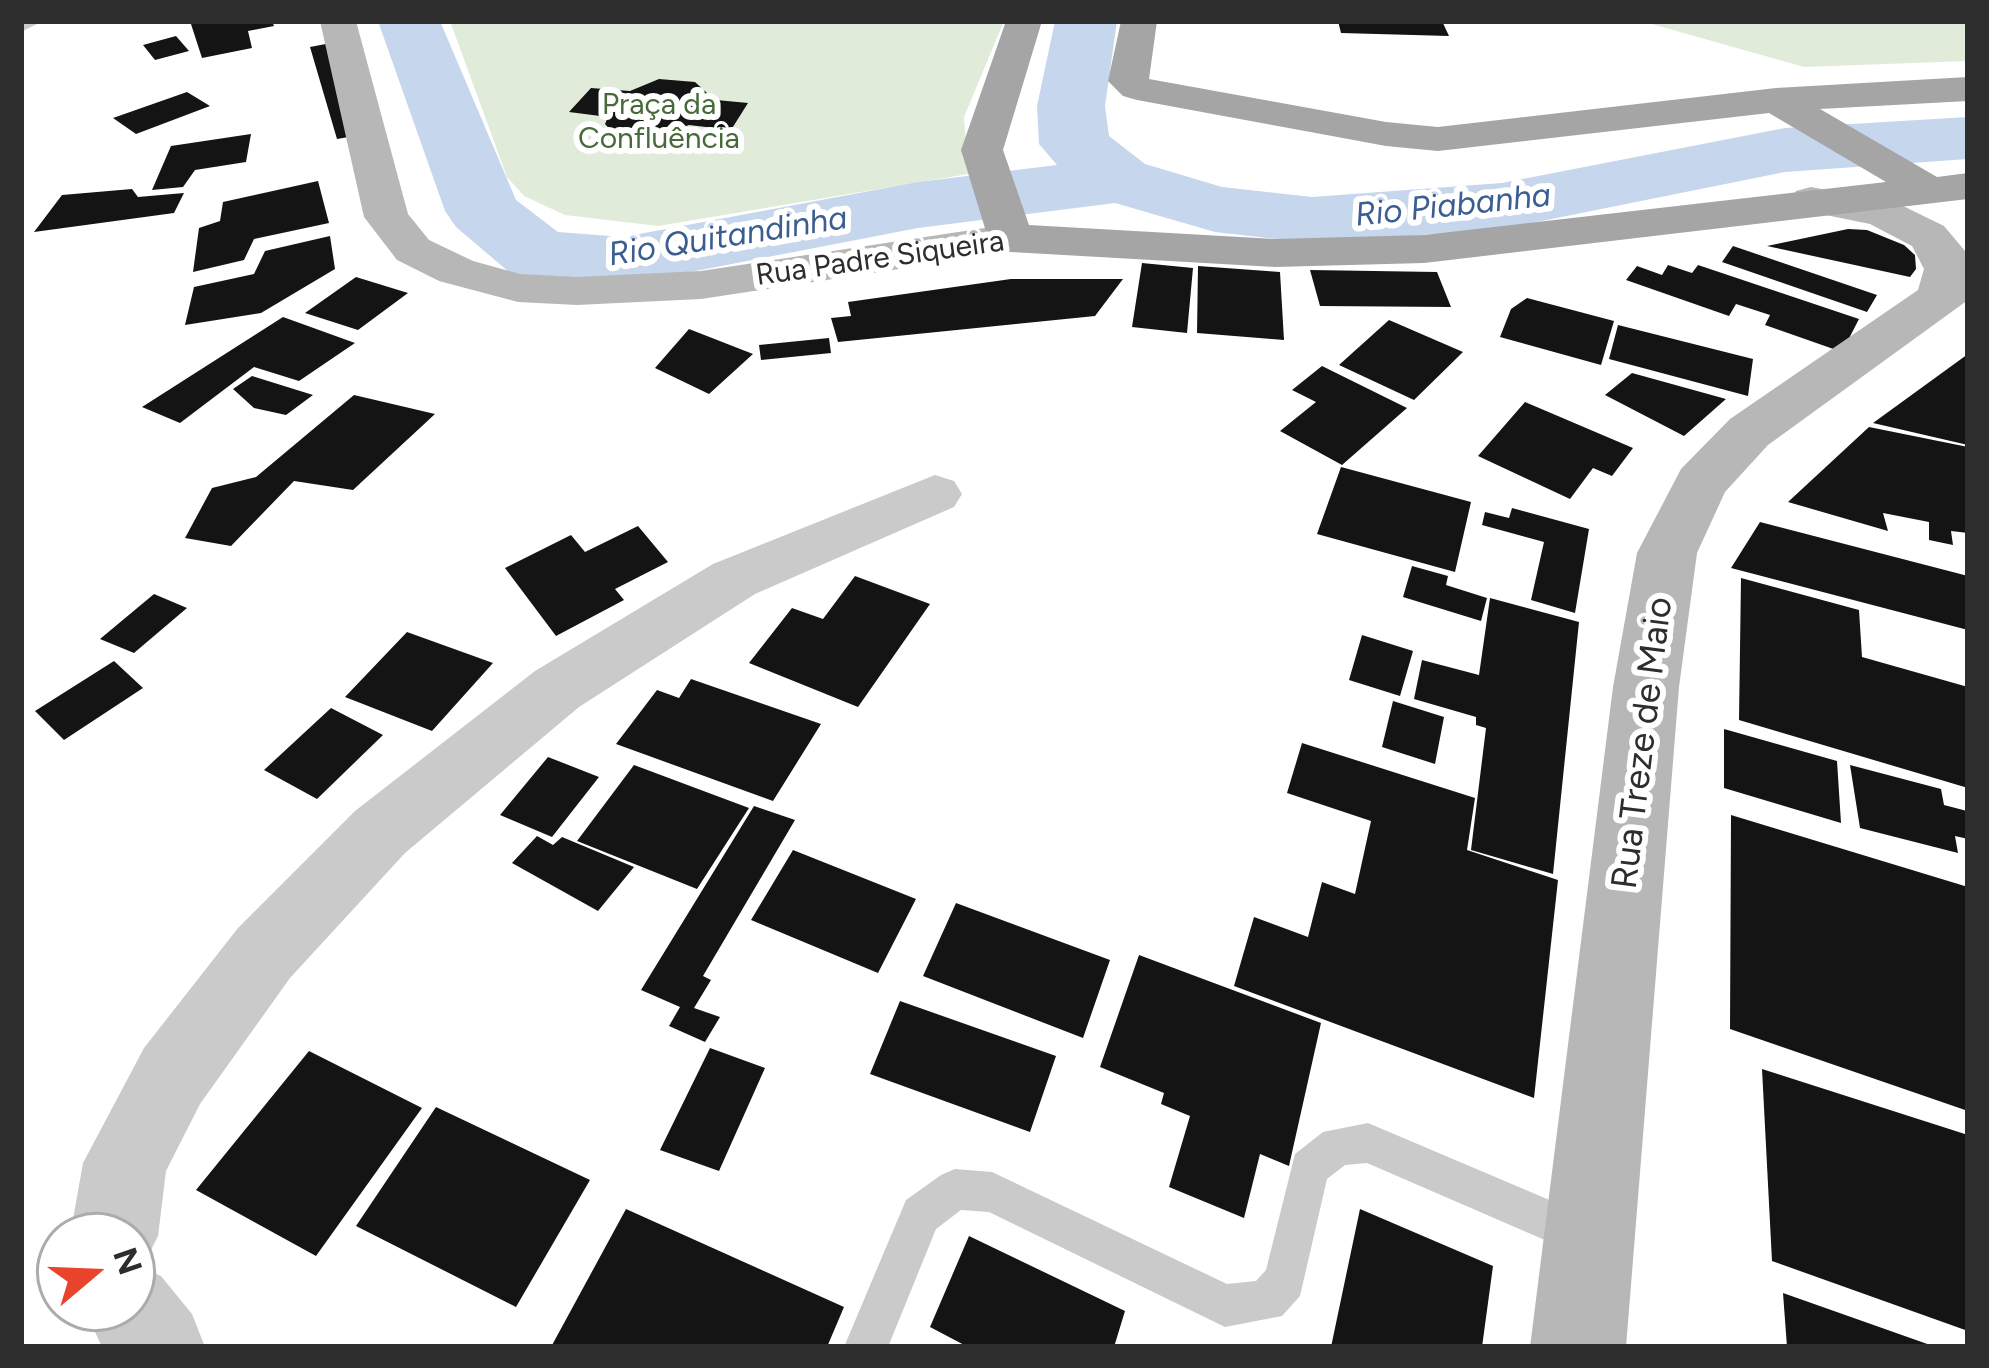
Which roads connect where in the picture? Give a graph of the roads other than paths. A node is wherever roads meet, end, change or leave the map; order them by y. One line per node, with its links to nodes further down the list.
1 (34, 21): 5 (lane)
2 (338, 21): 11 (main road, Rua Padre Siqueira)
3 (1024, 21): 11 (main road)
4 (1139, 21): 7 (main road)
5 (21, 27)
6 (1968, 88): 7 (main road)
7 (1776, 100): 8 (main road)
8 (1947, 187): 9 (main road, Rua Padre Siqueira); 10 (main road)
9 (1811, 200): 11 (main road, Rua Padre Siqueira); 12 (main road)
10 (1968, 214)
11 (1007, 228)
12 (1954, 290): 15 (main road, Rua Treze de Maio)
13 (934, 494): 14 (street)
14 (118, 1212)
15 (1589, 1238): 16 (lane); 17 (main road, Rua Treze de Maio)
16 (866, 1347)
17 (1578, 1347)

